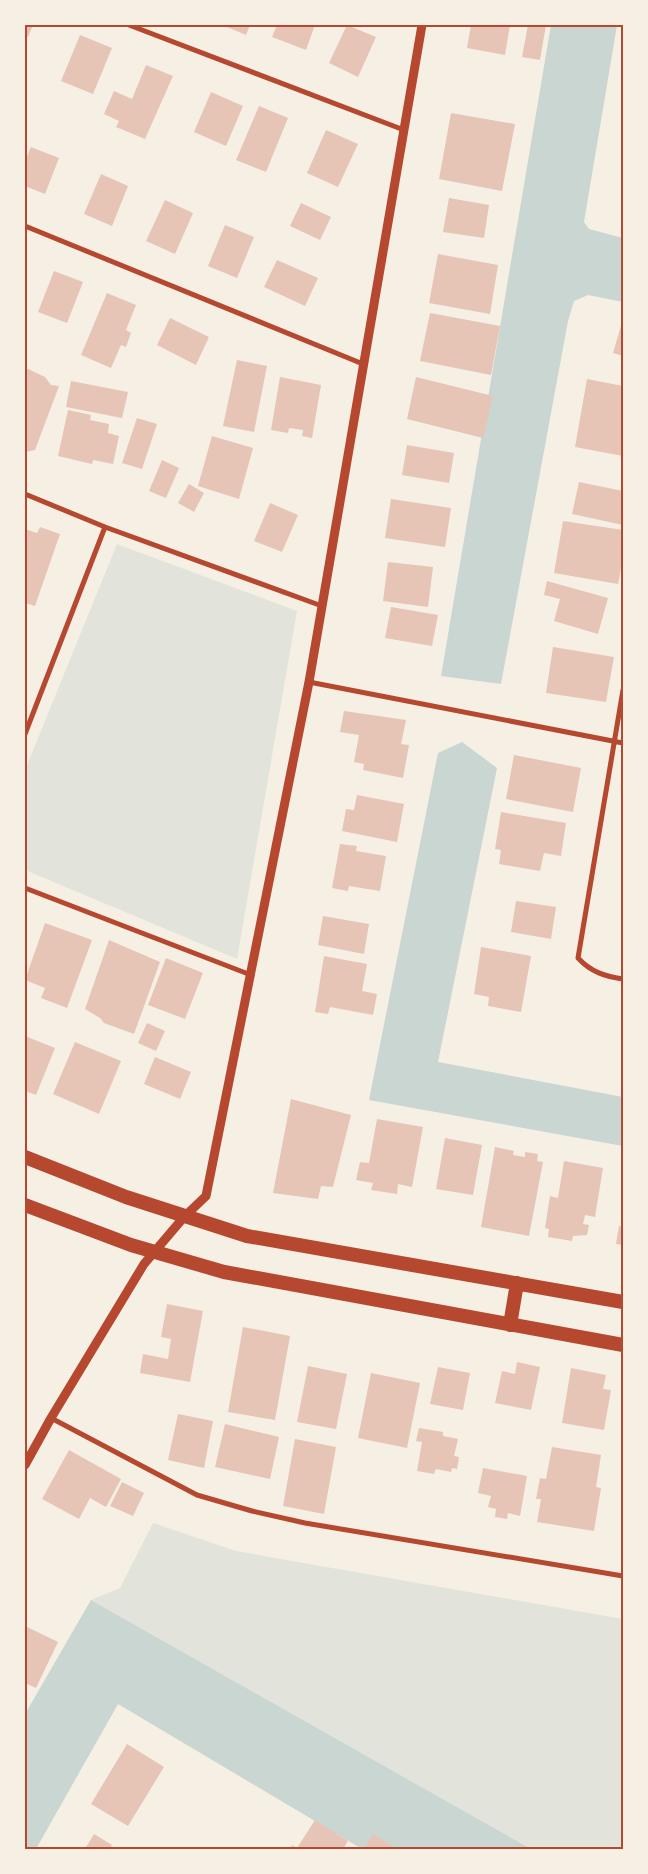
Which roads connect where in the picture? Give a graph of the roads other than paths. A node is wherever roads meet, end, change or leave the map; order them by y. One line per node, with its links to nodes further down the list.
1 (129, 25): 3 (street)
2 (422, 25): 3 (street)
3 (404, 130): 5 (street)
4 (25, 226): 5 (street)
5 (363, 364): 8 (street)
6 (25, 494): 7 (street)
7 (105, 527): 8 (street); 11 (street)
8 (322, 606): 9 (street)
9 (309, 682): 12 (street); 15 (street)
10 (623, 690): 12 (street)
11 (25, 734)
12 (613, 742): 13 (street); 16 (street)
13 (623, 743)
14 (25, 888): 15 (street)
15 (251, 975): 19 (street)
16 (623, 979)
17 (25, 1158): 19 (highway)
18 (25, 1205): 20 (highway)
19 (184, 1217): 20 (street); 21 (highway)
20 (155, 1252): 23 (highway); 25 (street)
21 (518, 1283): 22 (highway); 23 (highway)
22 (623, 1302)
23 (510, 1324): 24 (highway)
24 (623, 1345)
25 (51, 1418): 26 (street); 27 (street)
26 (25, 1465)
27 (623, 1576)

